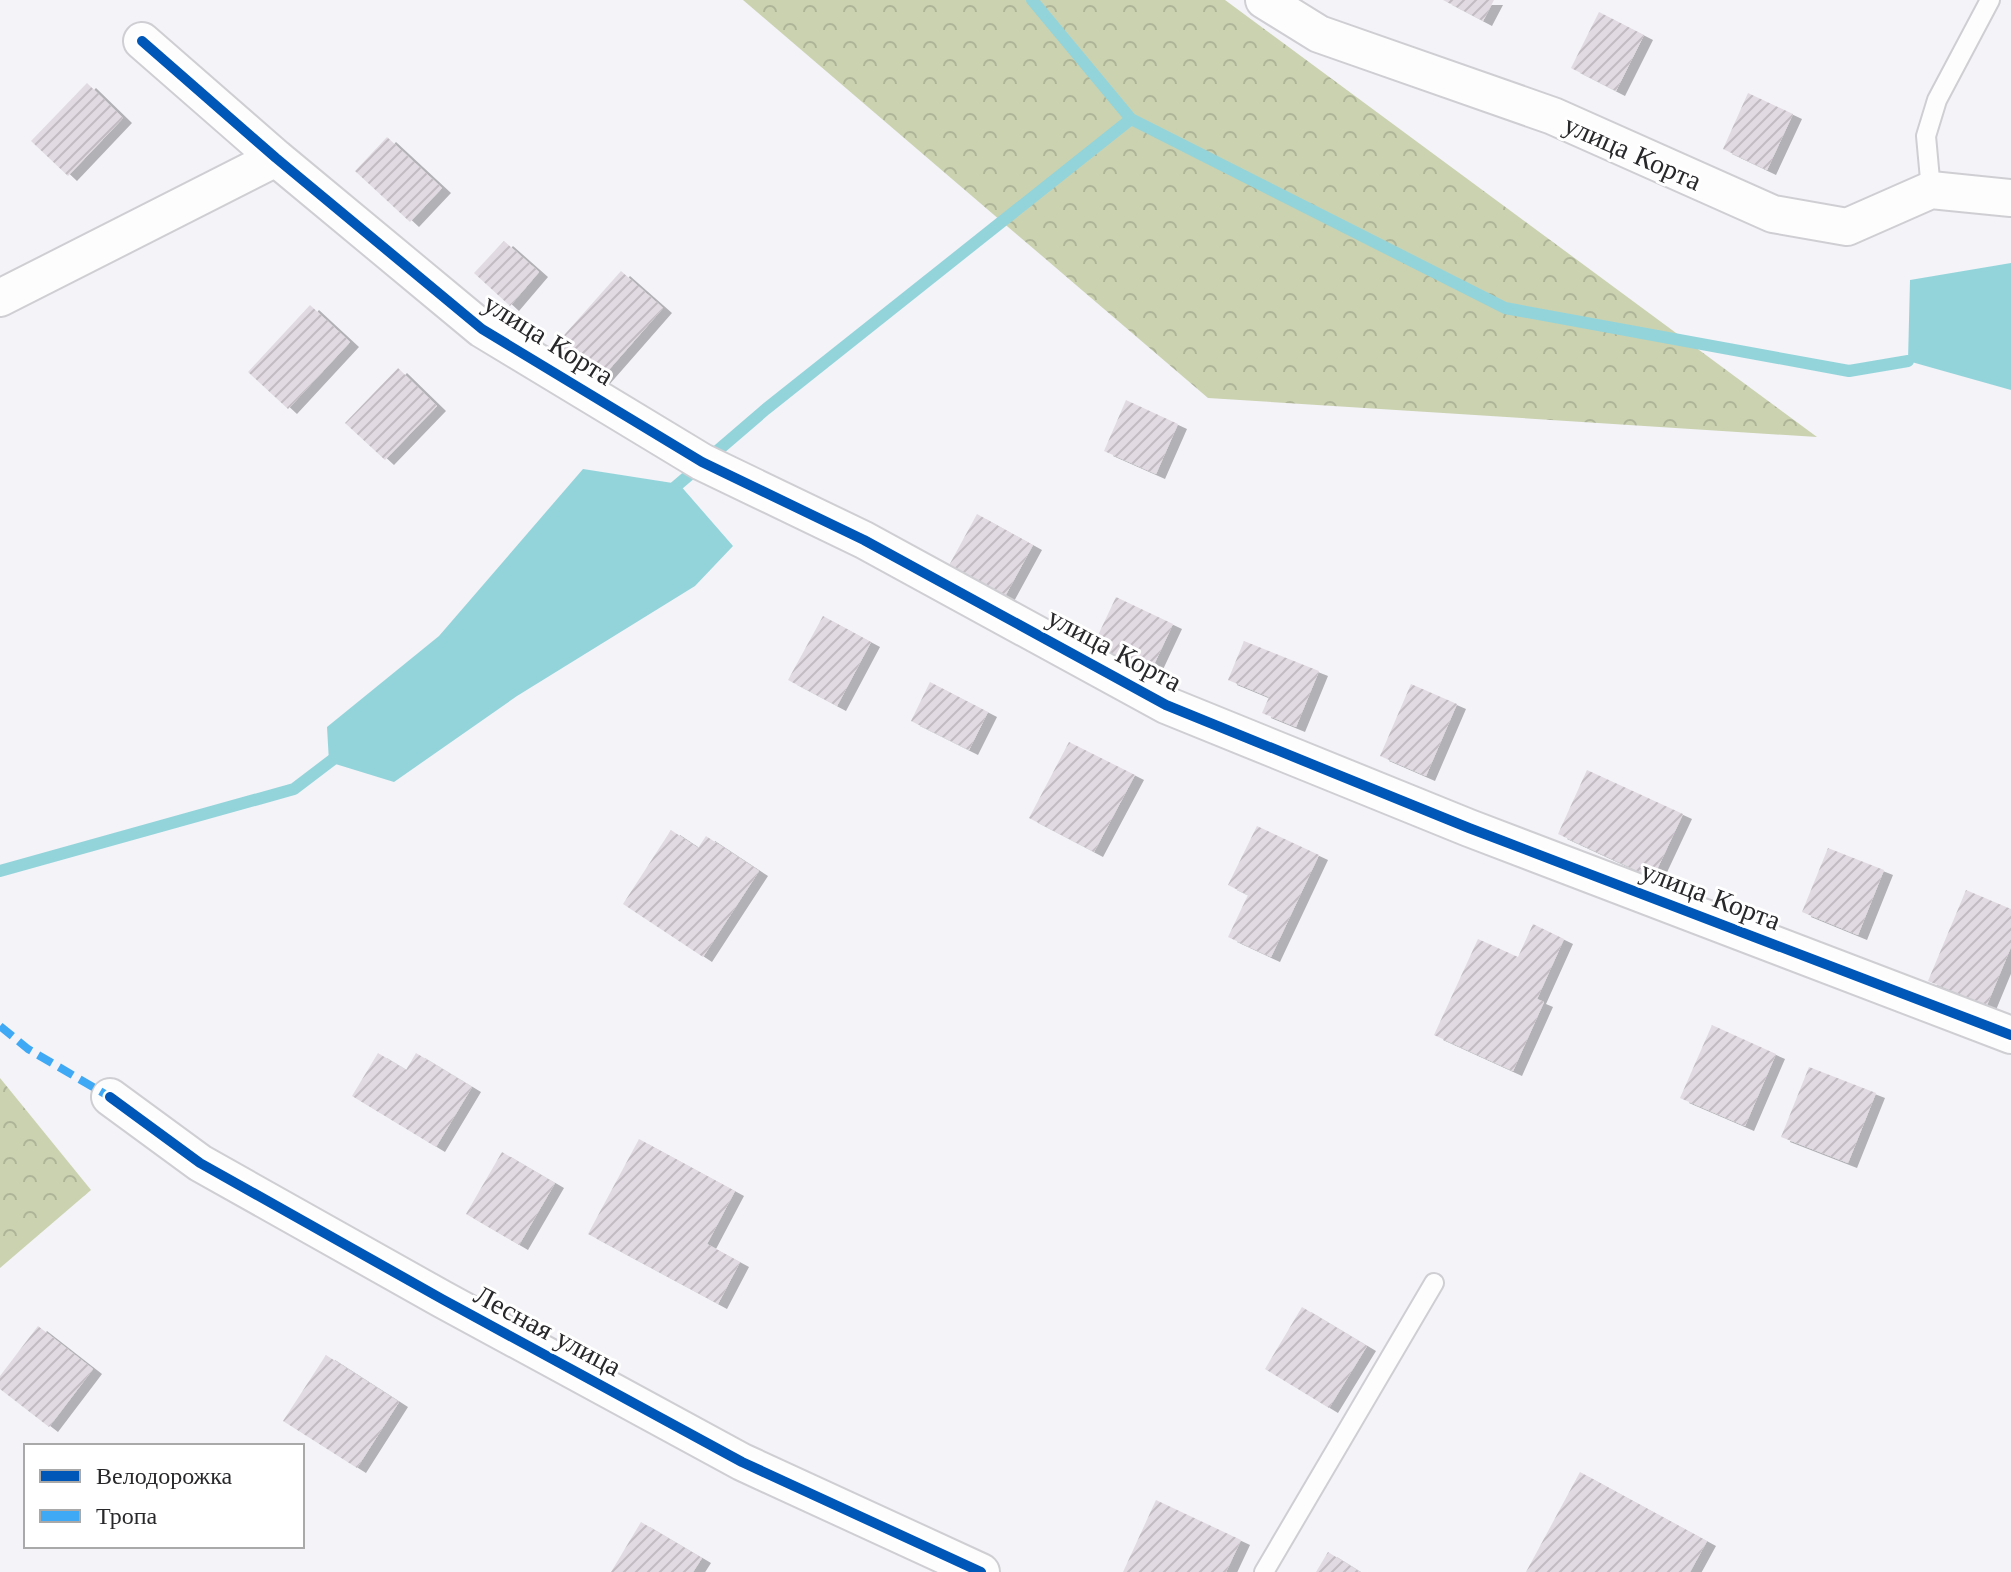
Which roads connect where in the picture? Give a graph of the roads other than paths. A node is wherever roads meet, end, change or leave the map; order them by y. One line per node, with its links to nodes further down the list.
1 (1264, 0): 5 (street, улица Корта)
2 (1990, 0): 5 (lane)
3 (142, 41): 4 (street, улица Корта)
4 (276, 158): 7 (street); 8 (street, улица Корта)
5 (1931, 190): 6 (street, улица Корта)
6 (2011, 198)
7 (0, 298)
8 (2011, 1035)
9 (110, 1097): 11 (street, Лесная улица)
10 (1434, 1283): 12 (lane)
11 (981, 1572)
12 (1264, 1572)

